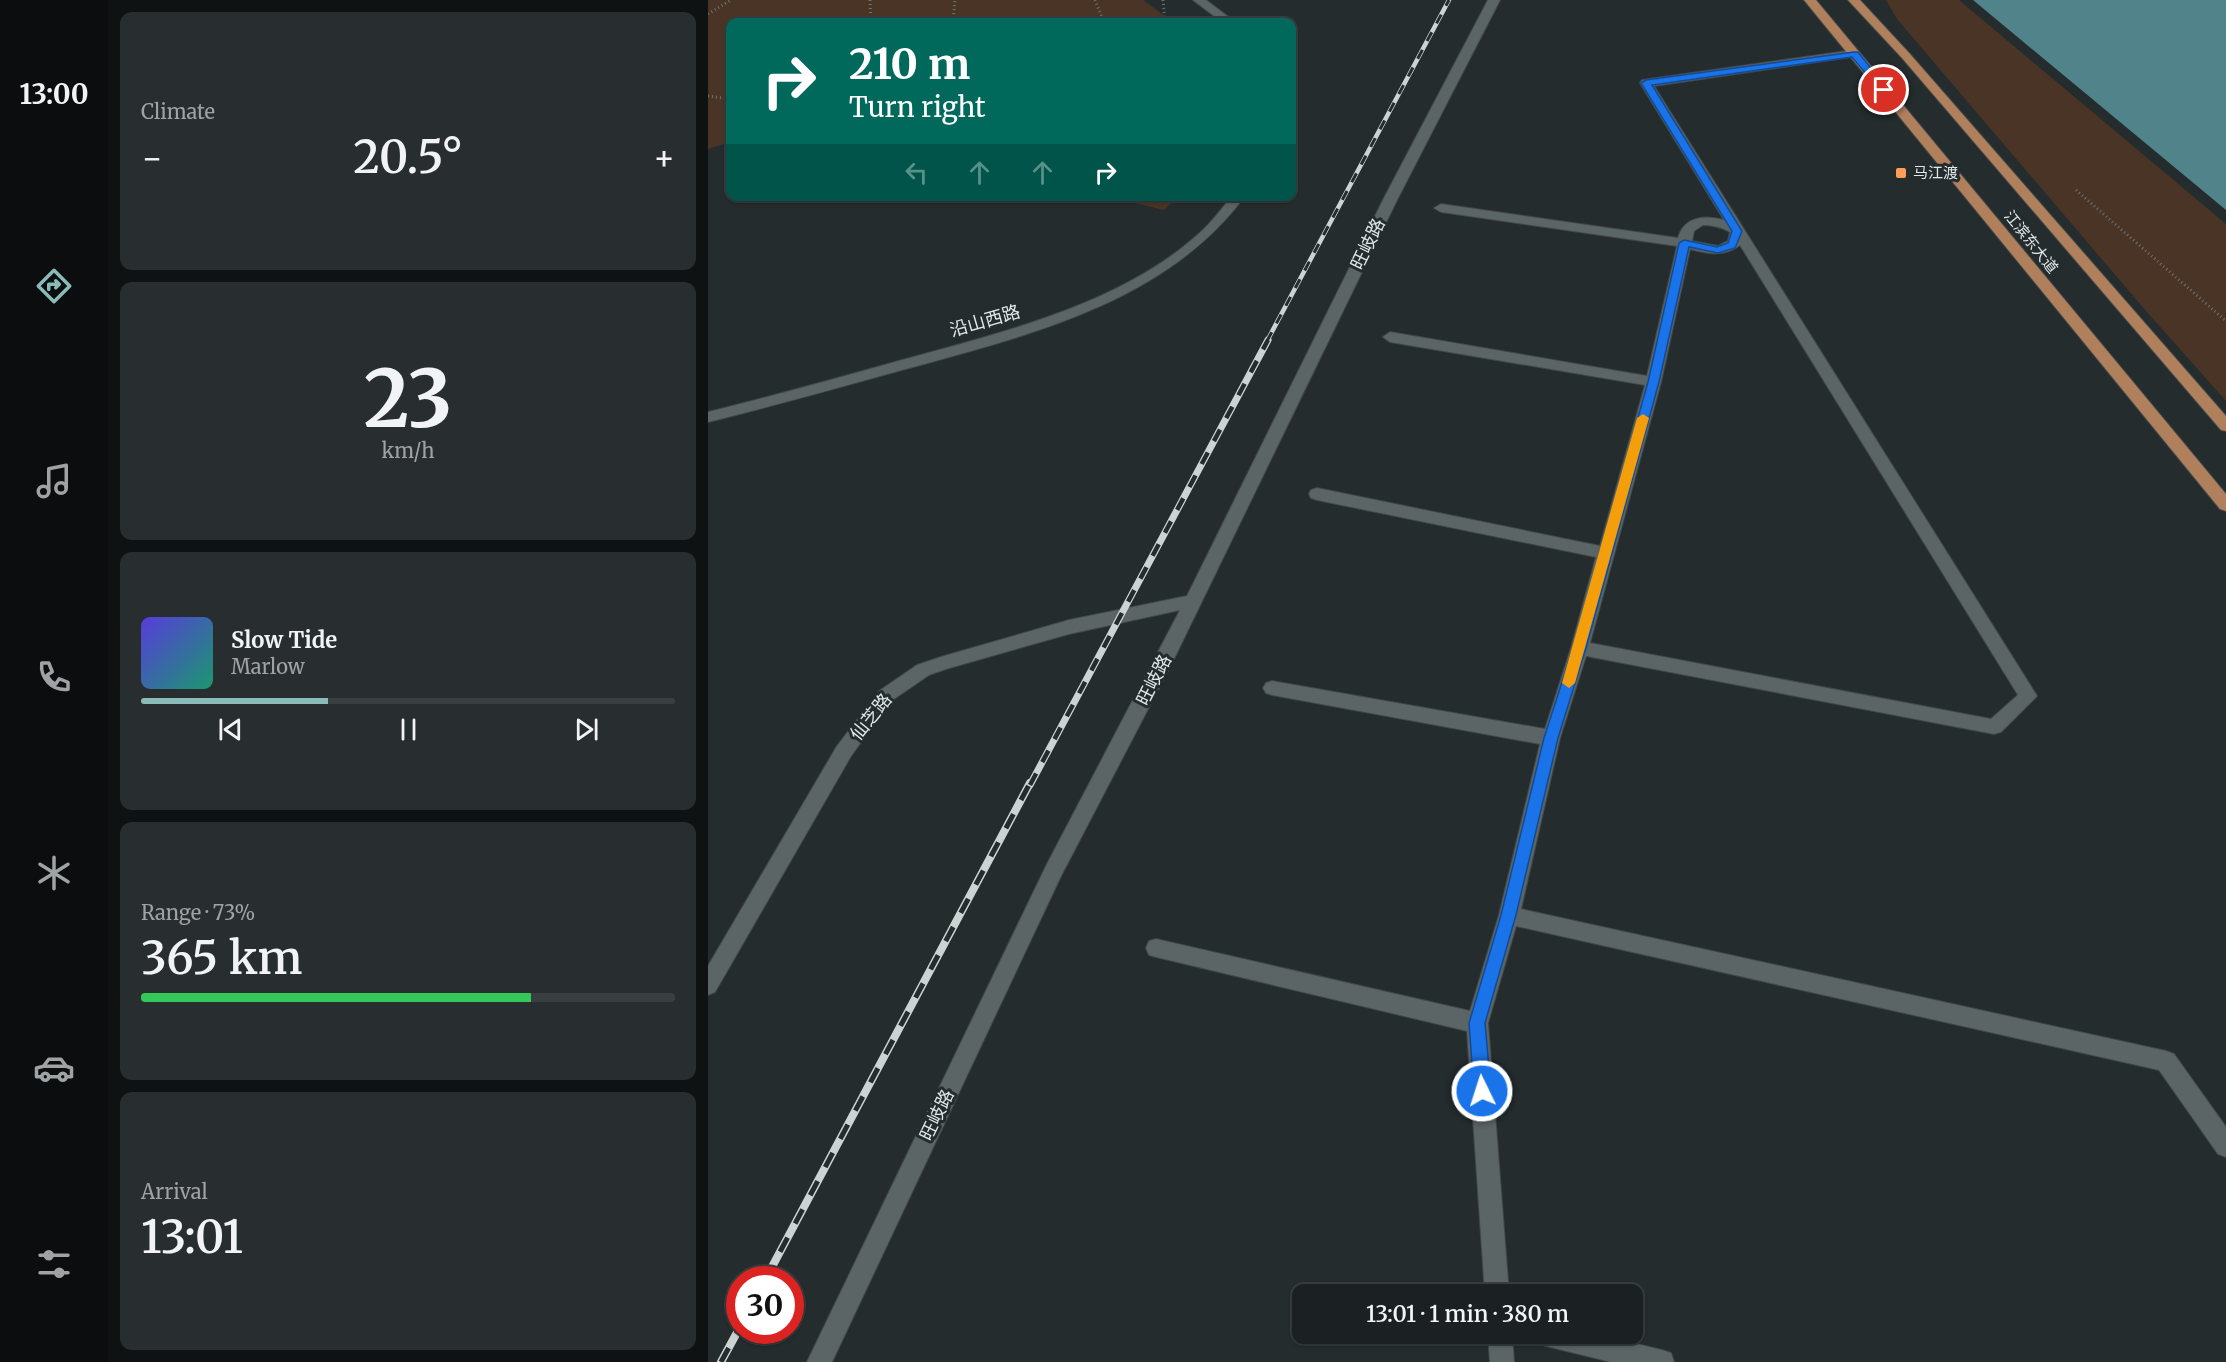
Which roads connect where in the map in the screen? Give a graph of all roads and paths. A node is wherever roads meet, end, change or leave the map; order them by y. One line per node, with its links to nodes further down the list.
1 (731, 0): 10 (path)
2 (870, 0): 11 (path)
3 (955, 0): 12 (path)
4 (1095, 0): 13 (path)
5 (1163, 0): 14 (path)
6 (1199, 0): 15 (street)
7 (1494, 0): 32 (street, 旺岐路)
8 (1810, 0): 16 (main road, 江滨东大道)
9 (1854, 0): 28 (main road, 江滨东大道)
10 (708, 14)
11 (871, 18)
12 (953, 18)
13 (1102, 18)
14 (1165, 18)
15 (1224, 18)
16 (1854, 54): 22 (street); 30 (main road, 江滨东大道)
17 (708, 96): 18 (path)
18 (726, 98)
19 (2076, 190): 24 (path)
20 (1235, 201): 27 (street, 沿山西路)
21 (1441, 207): 23 (street)
22 (1737, 231): 23 (street); 23 (street); 33 (street)
23 (1684, 243): 26 (street)
24 (2226, 321)
25 (1390, 337): 26 (street)
26 (1653, 382): 31 (street)
27 (708, 417)
28 (2226, 426)
29 (1317, 494): 31 (street)
30 (2226, 505)
31 (1605, 553): 33 (street)
32 (1193, 601): 38 (street, 仙芝路); 44 (street, 旺岐路)
33 (1580, 648): 35 (street)
34 (1272, 688): 35 (street)
35 (1551, 738): 36 (street)
36 (1509, 915): 39 (street); 40 (street)
37 (1156, 948): 39 (street)
38 (708, 985)
39 (1477, 1023): 41 (street)
40 (2226, 1146)
41 (1496, 1284)
42 (1501, 1344): 45 (street)
43 (1587, 1344): 46 (street)
44 (819, 1362)
45 (1502, 1362)
46 (1662, 1362)

